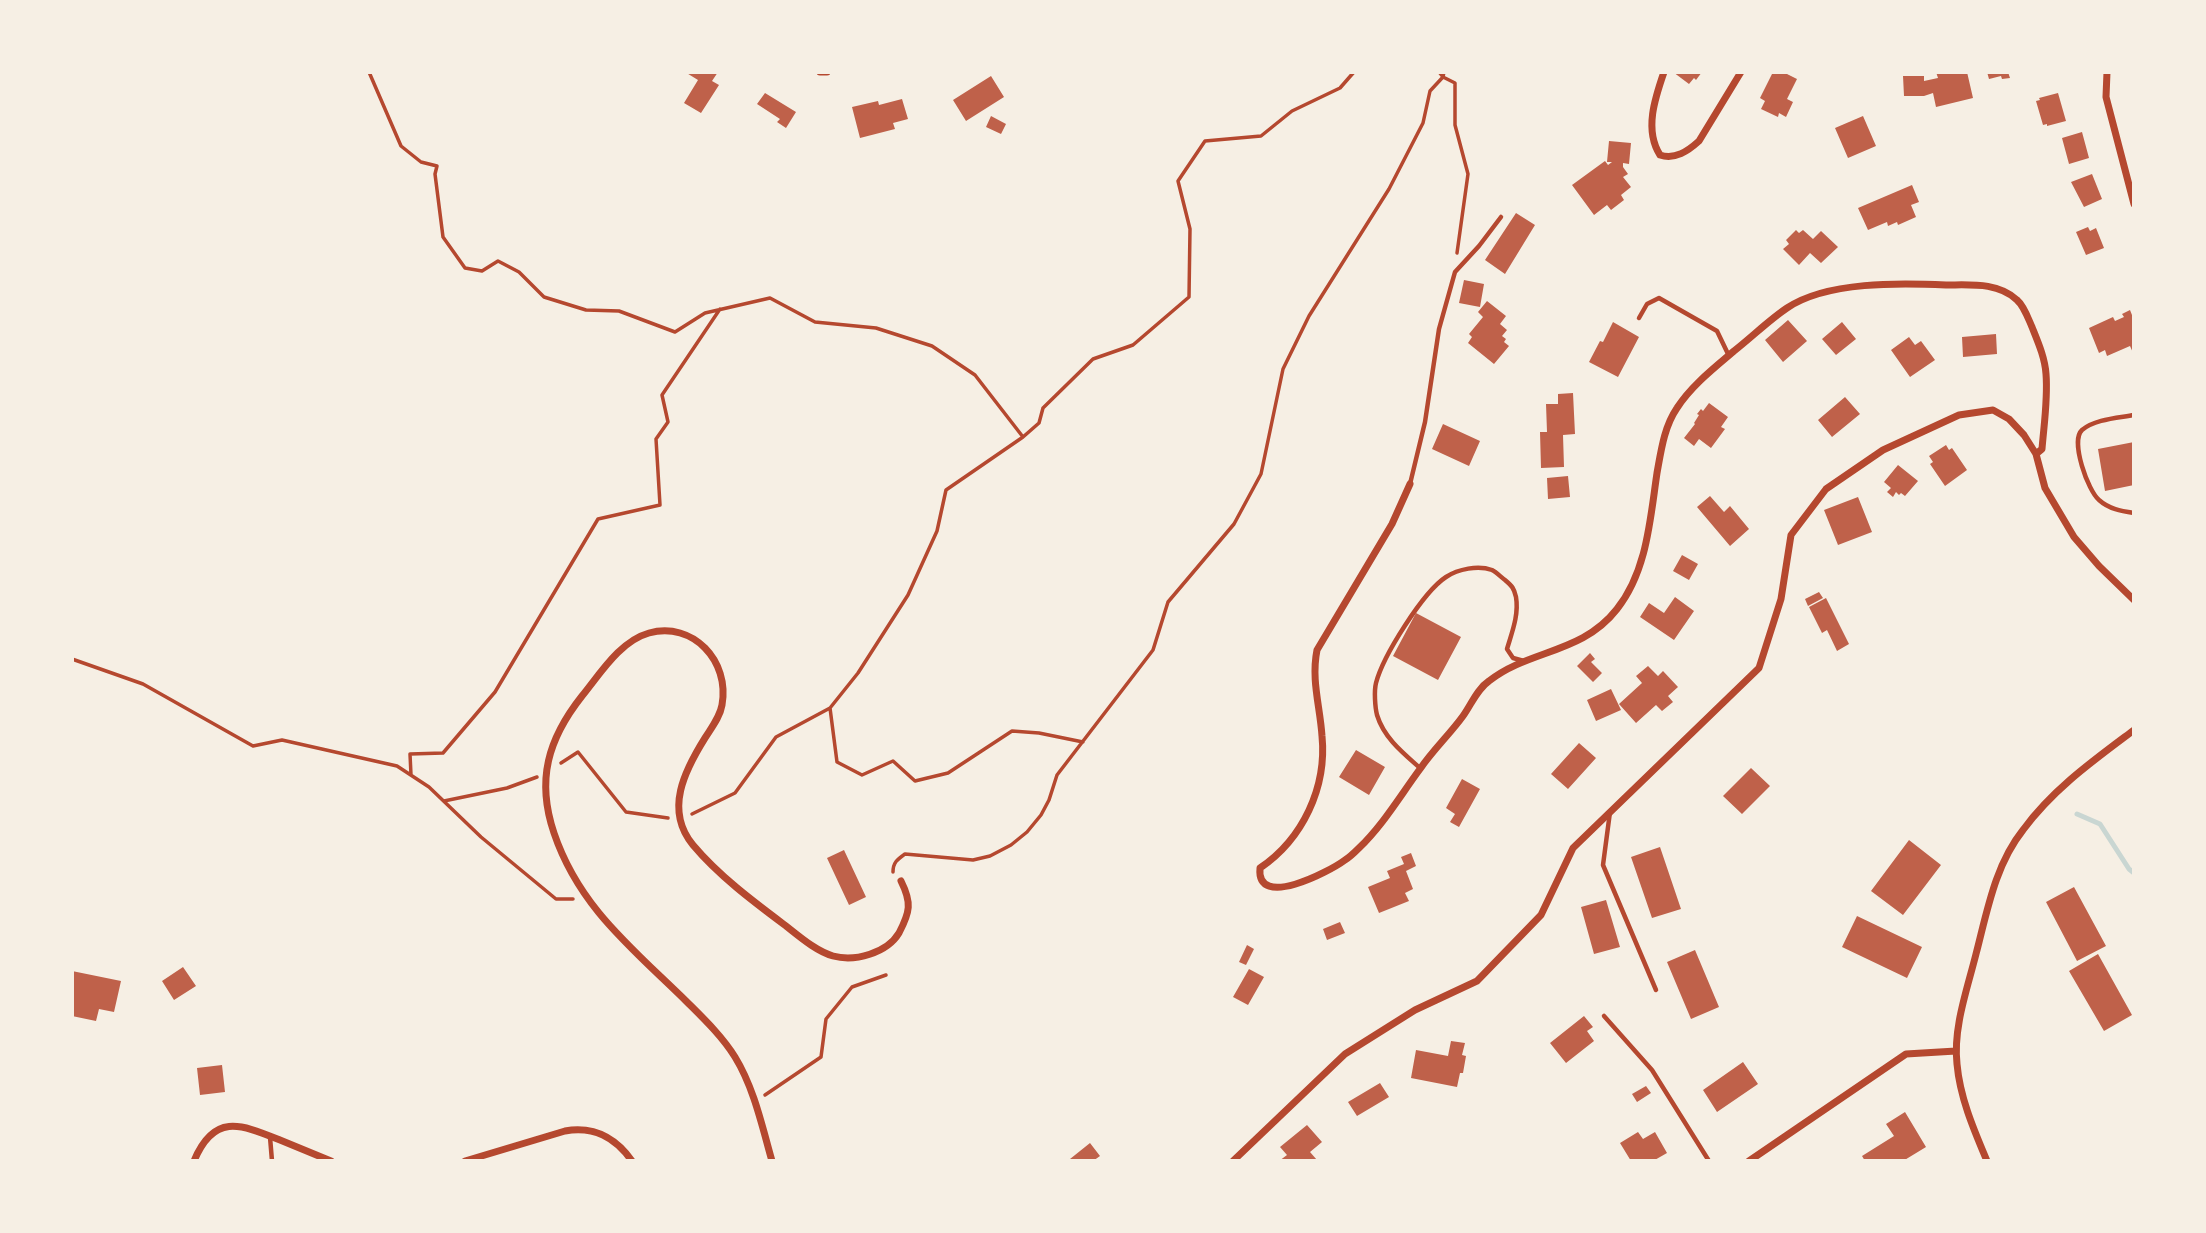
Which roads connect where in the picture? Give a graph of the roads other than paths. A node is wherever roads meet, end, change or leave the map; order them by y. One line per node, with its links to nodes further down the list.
1 (820, 72): 2 (street)
2 (827, 72)
3 (1664, 72): 4 (street)
4 (1741, 72)
5 (2106, 72): 6 (street)
6 (2134, 204)
7 (1501, 217): 12 (lane)
8 (1639, 318): 9 (lane)
9 (1729, 356): 11 (street); 15 (street)
10 (2134, 415): 13 (lane)
11 (2036, 454): 14 (street); 18 (street)
12 (1410, 484): 17 (street)
13 (2134, 513)
14 (2134, 600)
15 (1526, 662): 17 (street); 17 (lane)
16 (2134, 730): 22 (street)
17 (1420, 768)
18 (1610, 811): 20 (lane); 30 (street)
19 (901, 881): 29 (street)
20 (1656, 990)
21 (1604, 1016): 31 (lane)
22 (1956, 1051): 32 (street); 33 (street)
23 (270, 1136): 24 (street); 25 (lane); 26 (street)
24 (194, 1161)
25 (272, 1161)
26 (331, 1161)
27 (465, 1161): 28 (street)
28 (632, 1161)
29 (772, 1161)
30 (1233, 1161)
31 (1709, 1161)
32 (1749, 1161)
33 (1987, 1161)

